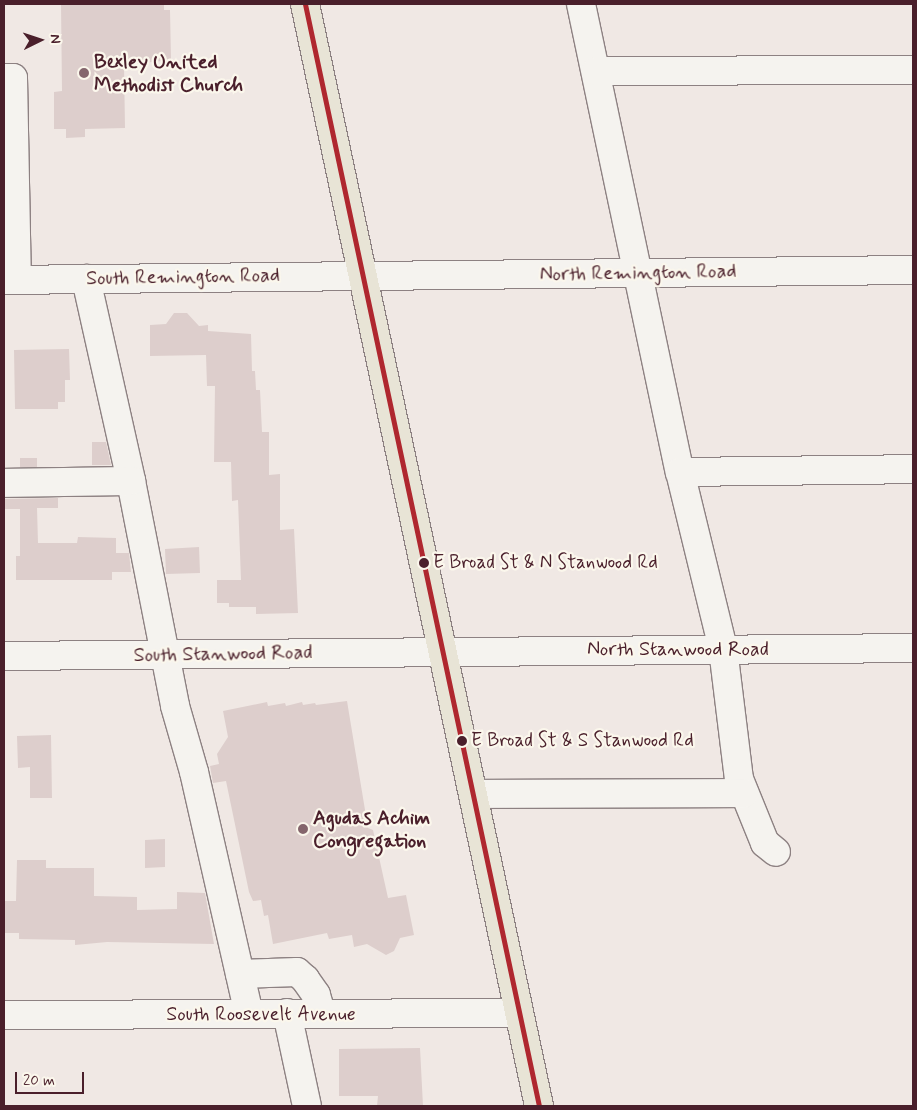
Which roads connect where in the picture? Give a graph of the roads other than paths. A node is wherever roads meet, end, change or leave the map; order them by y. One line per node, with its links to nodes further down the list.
1 (305, 4): 8 (main road)
2 (581, 4): 4 (street)
3 (913, 70): 4 (street)
4 (596, 71): 7 (street)
5 (4, 78): 10 (street)
6 (913, 270): 7 (street, North Remington Road)
7 (639, 273): 8 (street, North Remington Road); 12 (street)
8 (363, 276): 9 (street, South Remington Road); 17 (main road)
9 (86, 279): 10 (street, South Remington Road); 13 (street)
10 (11, 280)
11 (913, 469): 12 (street)
12 (680, 472): 16 (street)
13 (132, 482): 14 (street); 18 (street)
14 (4, 483)
15 (913, 648): 16 (street, North Stanwood Road)
16 (723, 649): 17 (street, North Stanwood Road); 20 (street)
17 (443, 650): 18 (street, South Stanwood Road); 21 (main road)
18 (165, 655): 19 (street, South Stanwood Road); 23 (street)
19 (4, 656)
20 (744, 793): 21 (street); 22 (street)
21 (473, 794): 25 (main road)
22 (776, 852)
23 (240, 974): 27 (street); 28 (street)
24 (287, 1013): 27 (street, South Roosevelt Avenue); 28 (street, South Roosevelt Avenue); 29 (street)
25 (519, 1013): 28 (street, South Roosevelt Avenue); 30 (main road)
26 (4, 1014): 27 (street, South Roosevelt Avenue)
27 (248, 1014)
28 (321, 1014)
29 (307, 1106)
30 (539, 1106)

